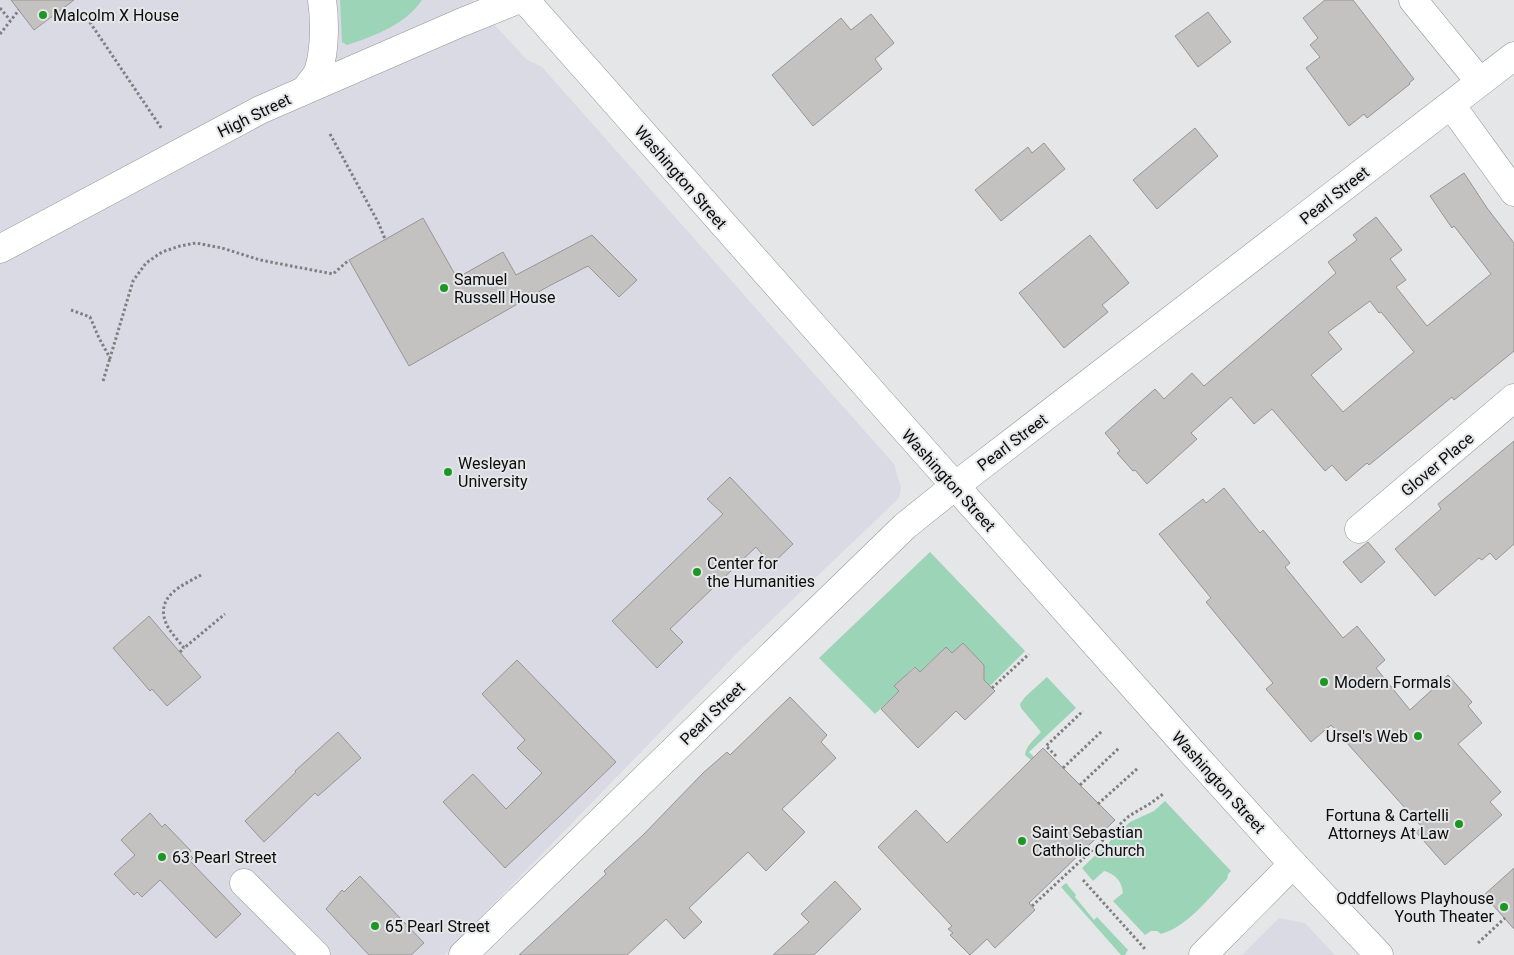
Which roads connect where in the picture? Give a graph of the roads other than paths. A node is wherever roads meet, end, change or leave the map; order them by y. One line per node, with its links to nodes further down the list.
1 (322, 0): 7 (main road)
2 (517, 0): 7 (main road, High Street)
3 (525, 0): 12 (main road, Washington Street)
4 (1413, 0): 6 (main road)
5 (1514, 56): 6 (main road, Pearl Street)
6 (1480, 82): 8 (main road, Pearl Street)
7 (306, 89): 10 (main road, High Street)
8 (1451, 105): 9 (main road); 12 (main road, Pearl Street)
9 (1514, 192)
10 (0, 249)
11 (1514, 398): 13 (main road, Glover Place)
12 (955, 486): 14 (main road, Washington Street); 17 (main road, Pearl Street)
13 (1359, 529)
14 (1293, 864): 18 (main road); 19 (main road, Washington Street)
15 (244, 883): 16 (main road)
16 (316, 955)
17 (463, 955)
18 (1203, 955)
19 (1379, 955)

